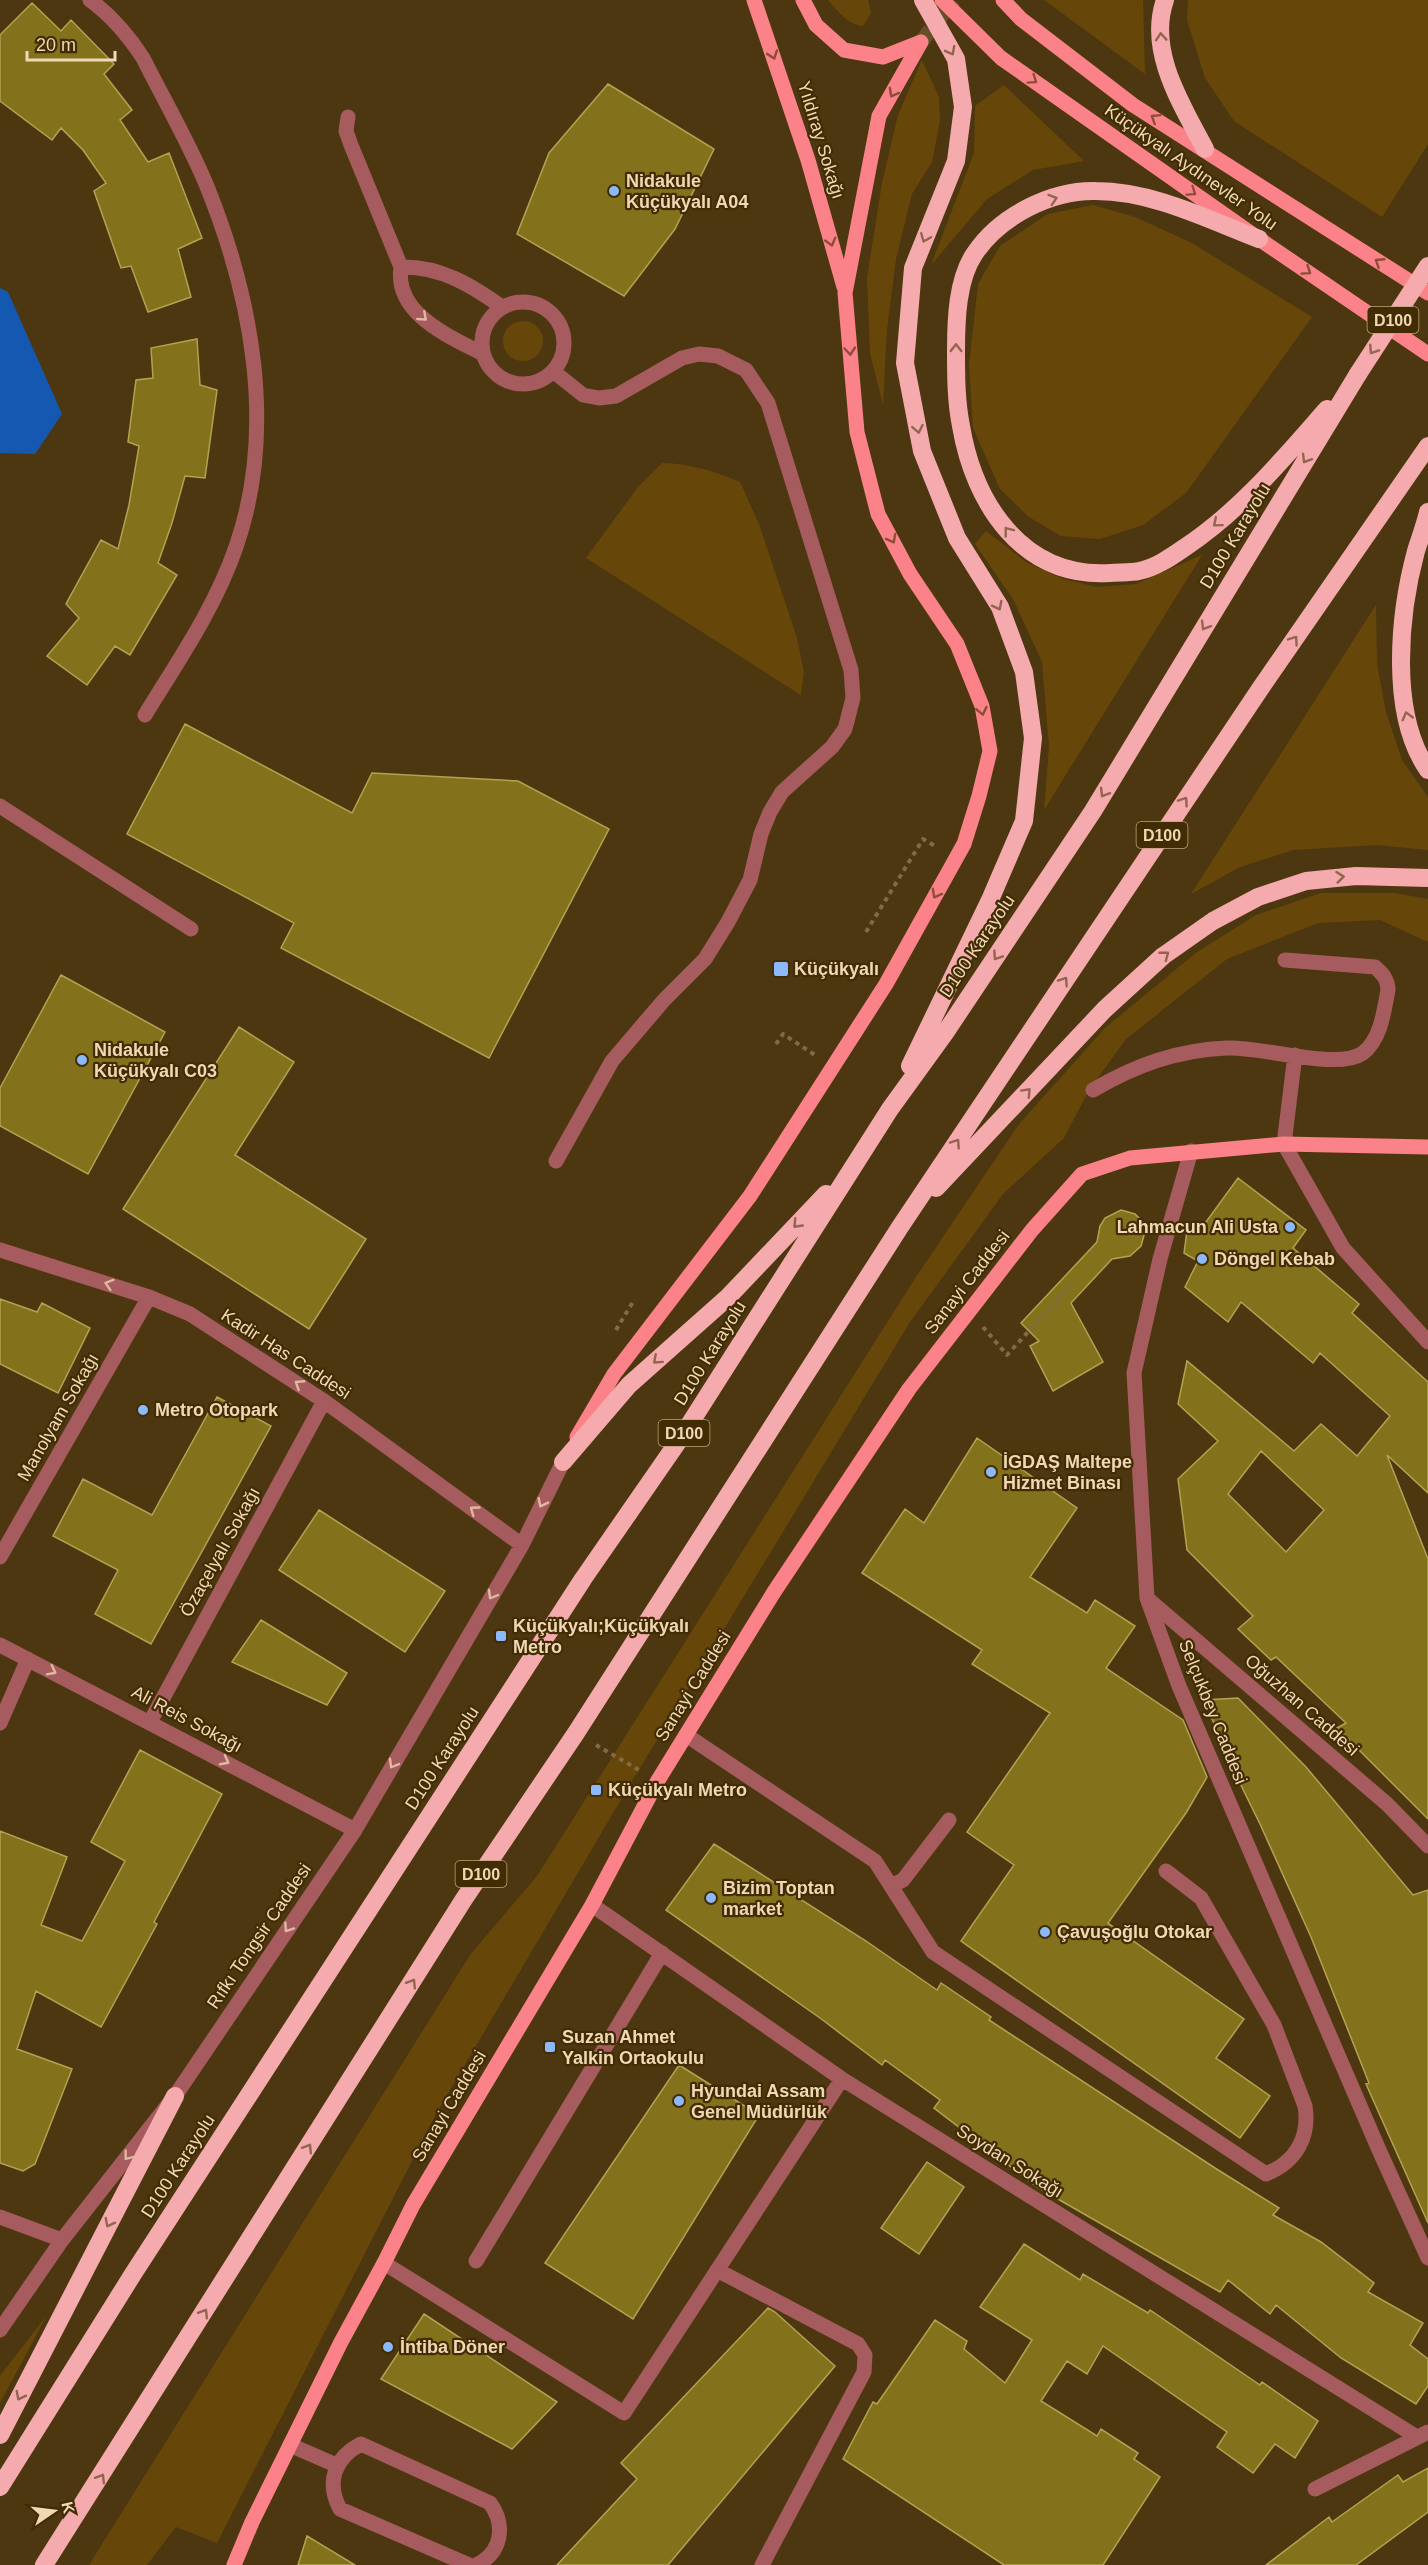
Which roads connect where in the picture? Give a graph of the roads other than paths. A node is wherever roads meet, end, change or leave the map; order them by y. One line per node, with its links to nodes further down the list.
1 (90, 0): 22 (street)
2 (754, 0): 13 (main road, Yıldıray Sokağı, one-way to 13)
3 (803, 0): 13 (main road, one-way to 13)
4 (923, 0): 30 (highway, one-way to 30)
5 (942, 0): 10 (main road, Küçükyalı Aydınevler Yolu, one-way to 10)
6 (1003, 0): 9 (main road, Küçükyalı Aydınevler Yolu, one-way to 6)
7 (1165, 0): 9 (highway, one-way to 7)
8 (348, 117): 12 (street)
9 (1205, 149): 14 (main road, Küçükyalı Aydınevler Yolu, one-way to 9)
10 (1259, 238): 17 (main road, Küçükyalı Aydınevler Yolu, one-way to 17); 19 (highway, one-way to 10)
11 (1428, 266): 19 (highway, D100 Karayolu / D100, one-way to 19, bridge)
12 (401, 267): 15 (street); 16 (street, one-way to 16)
13 (845, 292): 41 (main road, one-way to 41)
14 (1428, 293)
15 (502, 307): 16 (street); 18 (street)
16 (483, 354): 18 (street)
17 (1428, 354)
18 (553, 371): 34 (street)
19 (1358, 374): 30 (highway, D100 Karayolu / D100, one-way to 30)
20 (1428, 446): 36 (highway, D100, one-way to 20)
21 (1428, 512): 23 (highway, one-way to 21)
22 (145, 715)
23 (1428, 770)
24 (0, 806): 26 (street)
25 (1428, 878): 36 (highway, one-way to 25)
26 (191, 929)
27 (1285, 960): 28 (street)
28 (1295, 1055): 29 (street); 31 (street)
29 (1093, 1090)
30 (890, 1109): 35 (highway, D100 Karayolu / D100)
31 (1284, 1144): 32 (main road, Sanayi Caddesi); 33 (main road, Sanayi Caddesi); 39 (street)
32 (1428, 1147)
33 (1191, 1150): 44 (street, Selçukbey Caddesi); 49 (main road, Sanayi Caddesi)
34 (556, 1161)
35 (852, 1167): 41 (highway, one-way to 41); 70 (highway, D100 Karayolu / D100)
36 (900, 1227): 72 (highway, D100, one-way to 36)
37 (0, 1250): 38 (street, Kadir Has Caddesi, one-way to 37)
38 (149, 1297): 40 (street, Kadir Has Caddesi, one-way to 38); 43 (street, Manolyam Sokağı)
39 (1428, 1342)
40 (324, 1401): 42 (street, Kadir Has Caddesi, one-way to 40); 47 (street, Özaçelyalı Sokağı)
41 (563, 1462): 42 (street, Rıfkı Tongsir Caddesi, one-way to 42)
42 (522, 1545): 51 (street, Rıfkı Tongsir Caddesi, one-way to 51)
43 (0, 1557)
44 (1147, 1598): 52 (street, Oğuzhan Caddesi); 61 (street, Selçukbey Caddesi)
45 (0, 1645): 46 (street, Ali Reis Sokağı)
46 (28, 1659): 47 (street, Ali Reis Sokağı, one-way to 47); 48 (street)
47 (150, 1722): 51 (street, Ali Reis Sokağı, one-way to 51)
48 (0, 1723)
49 (686, 1735): 54 (street); 55 (main road, Sanayi Caddesi)
50 (949, 1820): 54 (street)
51 (354, 1830): 58 (street, Rıfkı Tongsir Caddesi, one-way to 58)
52 (1428, 1846)
53 (1166, 1872): 54 (street)
54 (891, 1886)
55 (592, 1905): 56 (street, Soydan Sokağı); 63 (main road, Sanayi Caddesi)
56 (662, 1953): 57 (street, Soydan Sokağı); 62 (street)
57 (842, 2079): 64 (street); 67 (street, Soydan Sokağı)
58 (174, 2096): 60 (street, Rıfkı Tongsir Caddesi, one-way to 60); 66 (highway, one-way to 66)
59 (0, 2217): 60 (street)
60 (62, 2240): 65 (street, Rıfkı Tongsir Caddesi)
61 (1428, 2258)
62 (476, 2261)
63 (384, 2263): 64 (street); 68 (main road, Sanayi Caddesi)
64 (717, 2270): 78 (street)
65 (0, 2330)
66 (0, 2435)
67 (1422, 2435): 71 (street, Soydan Sokağı)
68 (290, 2445): 69 (street); 75 (main road, Sanayi Caddesi)
69 (336, 2465): 76 (street); 77 (street)
70 (0, 2487)
71 (1315, 2489)
72 (70, 2528): 73 (highway, D100); 74 (highway)
73 (45, 2565)
74 (53, 2565)
75 (234, 2565)
76 (469, 2565)
77 (476, 2565)
78 (762, 2565)

